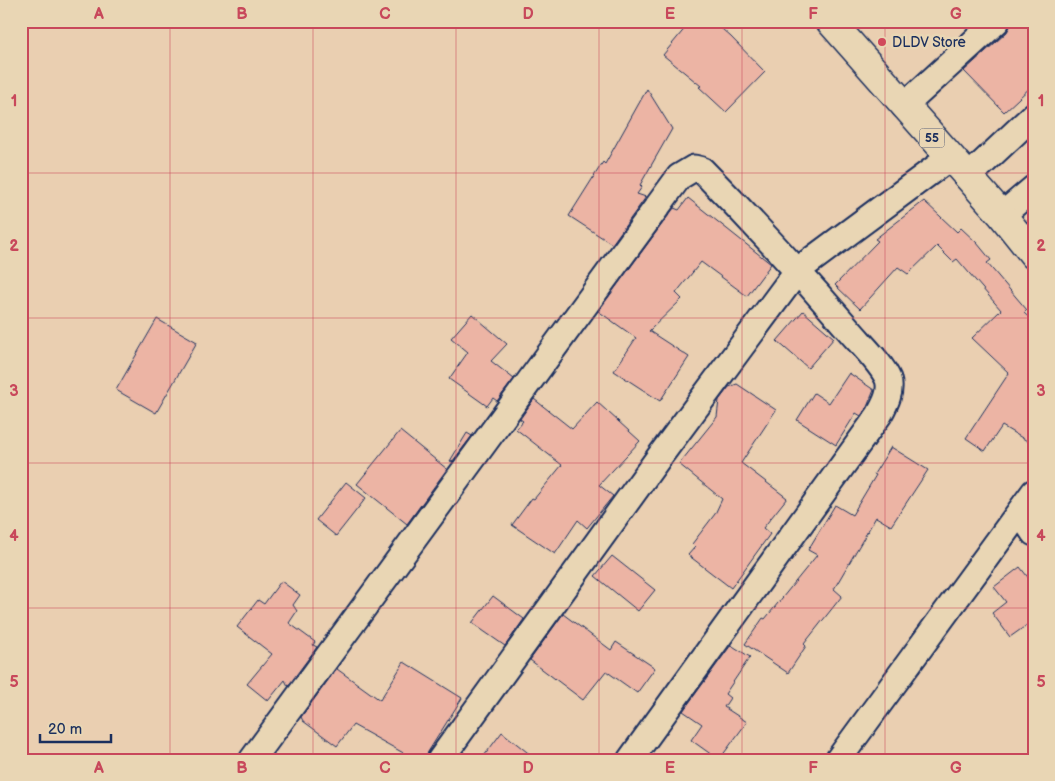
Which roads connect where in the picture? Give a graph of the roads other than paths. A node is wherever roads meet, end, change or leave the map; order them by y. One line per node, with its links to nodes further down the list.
1 (830, 21): 3 (highway, 55)
2 (997, 21): 3 (street)
3 (904, 106): 5 (highway, 55)
4 (1034, 115): 6 (street)
5 (949, 158): 6 (highway, 55); 10 (street)
6 (968, 177): 8 (highway, 55)
7 (1034, 188): 8 (street)
8 (1002, 215): 9 (highway, 55)
9 (1034, 255)
10 (798, 270): 13 (street); 14 (street); 15 (street)
11 (1027, 502): 12 (street); 16 (street)
12 (1034, 533)
13 (252, 760)
14 (440, 760)
15 (630, 760)
16 (838, 760)

